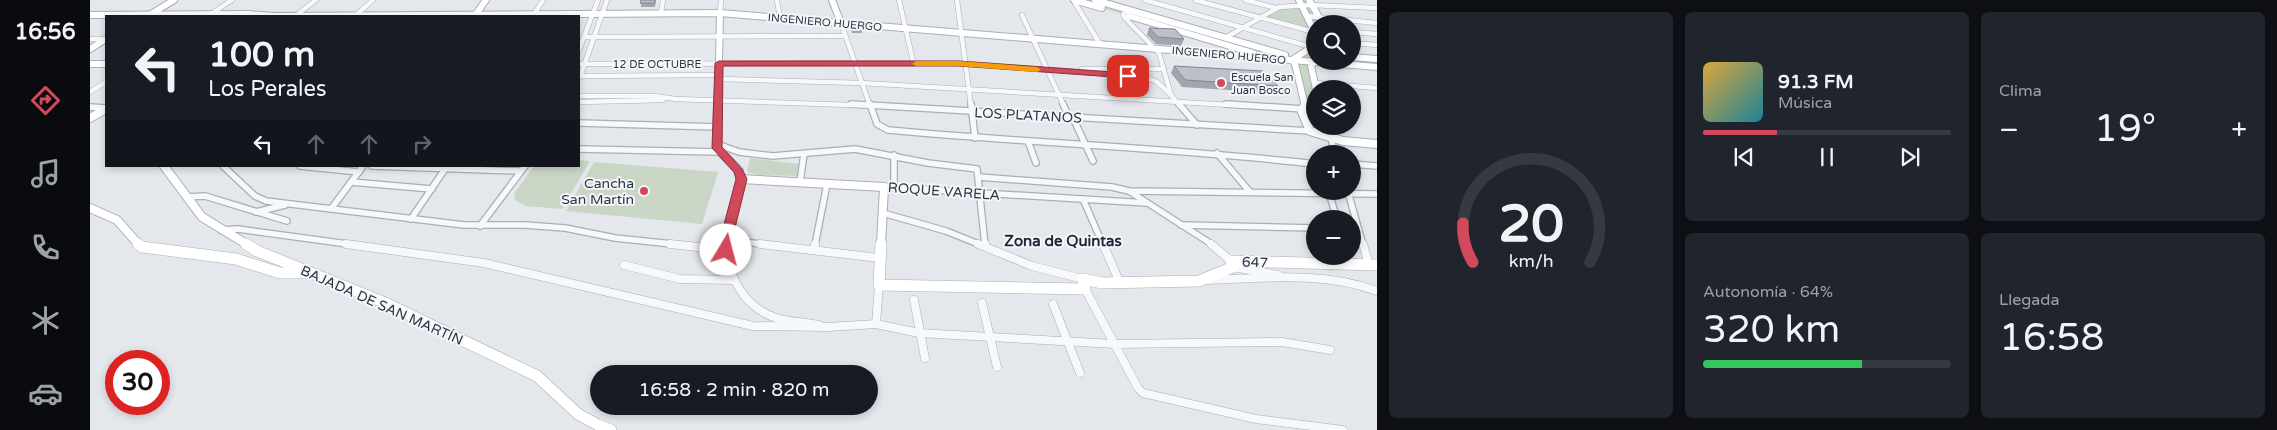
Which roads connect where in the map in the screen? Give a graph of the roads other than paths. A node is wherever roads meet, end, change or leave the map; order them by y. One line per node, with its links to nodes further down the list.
1 (174, 0): 36 (main road)
2 (232, 0): 37 (street)
3 (316, 0): 26 (street)
4 (373, 0): 39 (street)
5 (486, 0): 40 (main road)
6 (543, 0): 41 (street)
7 (598, 0): 27 (street)
8 (608, 0): 28 (street)
9 (663, 0): 29 (street)
10 (720, 0): 30 (street)
11 (777, 0): 45 (street)
12 (832, 0): 47 (main road)
13 (899, 0): 50 (street)
14 (957, 0): 52 (street)
15 (1075, 0): 21 (main road); 64 (street)
16 (1145, 0): 49 (street)
17 (1195, 0): 44 (street)
18 (1245, 0): 23 (street)
19 (1104, 1): 21 (main road); 25 (street)
20 (1311, 2): 22 (street); 24 (street); 43 (street)
21 (1094, 3): 33 (main road)
22 (1300, 3): 23 (street); 42 (main road)
23 (1276, 8): 44 (street)
24 (1377, 8)
25 (1129, 10): 33 (street); 60 (main road)
26 (299, 13): 31 (main road, INGENIERO HUERGO); 39 (main road, INGENIERO HUERGO)
27 (593, 13): 28 (main road, INGENIERO HUERGO); 41 (main road, INGENIERO HUERGO); 58 (street)
28 (602, 13): 29 (main road, INGENIERO HUERGO); 55 (street)
29 (661, 13): 30 (main road, INGENIERO HUERGO)
30 (720, 13): 45 (main road, INGENIERO HUERGO); 56 (main road)
31 (246, 14): 37 (main road, INGENIERO HUERGO); 38 (main road, INGENIERO HUERGO)
32 (1022, 14): 59 (street)
33 (1123, 14): 69 (street); 72 (main road)
34 (90, 15): 35 (main road, INGENIERO HUERGO)
35 (105, 15)
36 (150, 15)
37 (209, 15)
38 (260, 15)
39 (356, 15): 40 (main road, INGENIERO HUERGO)
40 (475, 15): 41 (main road, INGENIERO HUERGO)
41 (534, 15)
42 (1306, 15)
43 (1319, 15)
44 (1260, 17): 49 (street); 51 (street)
45 (780, 18): 47 (main road, INGENIERO HUERGO)
46 (1361, 22): 48 (street)
47 (841, 23): 50 (main road, INGENIERO HUERGO); 57 (street)
48 (1377, 23)
49 (1245, 27): 60 (street); 66 (street)
50 (906, 28): 52 (main road, INGENIERO HUERGO); 77 (street)
51 (1306, 28)
52 (961, 32): 59 (main road, INGENIERO HUERGO); 80 (street)
53 (1361, 33): 54 (street)
54 (1377, 34)
55 (594, 36): 56 (street); 58 (street); 83 (street)
56 (720, 36): 57 (street); 79 (main road)
57 (845, 36): 78 (street)
58 (584, 37): 68 (street)
59 (1033, 38): 64 (main road, INGENIERO HUERGO); 86 (street)
60 (1225, 38): 73 (main road)
61 (90, 39): 62 (street)
62 (105, 39)
63 (105, 40): 70 (main road)
64 (1100, 44): 69 (main road, INGENIERO HUERGO)
65 (1361, 44): 67 (street)
66 (1306, 45)
67 (1377, 45)
68 (580, 47)
69 (1153, 48): 72 (main road, INGENIERO HUERGO); 87 (street)
70 (90, 49)
71 (1305, 52): 73 (main road)
72 (1270, 58): 73 (main road, INGENIERO HUERGO)
73 (1294, 58): 76 (main road); 106 (main road)
74 (1361, 58): 75 (main road)
75 (1377, 59)
76 (1306, 60)
77 (913, 61): 78 (street, 12 DE OCTUBRE); 80 (street, 12 DE OCTUBRE)
78 (856, 62): 79 (street, 12 DE OCTUBRE); 80 (street, 12 DE OCTUBRE); 91 (street)
79 (719, 63): 83 (street, 12 DE OCTUBRE); 89 (main road)
80 (965, 63): 86 (street, 12 DE OCTUBRE); 93 (street)
81 (90, 64): 82 (main road)
82 (105, 64)
83 (581, 64): 88 (street)
84 (1361, 65): 85 (main road)
85 (1377, 67)
86 (1046, 69): 87 (street, 12 DE OCTUBRE); 96 (street); 98 (street, 12 DE OCTUBRE)
87 (1164, 69): 98 (street)
88 (580, 76): 89 (street)
89 (719, 77): 91 (street); 100 (main road)
90 (105, 83): 95 (street)
91 (862, 83): 93 (street); 102 (street)
92 (1361, 87): 94 (street)
93 (967, 88): 96 (street); 107 (street)
94 (1377, 88)
95 (90, 92)
96 (1058, 93): 98 (street); 109 (street)
97 (580, 96): 99 (street, LOS PLATANOS)
98 (1174, 98): 106 (street); 112 (street)
99 (676, 99): 100 (street, LOS PLATANOS); 101 (street, LOS PLATANOS)
100 (719, 100): 102 (street, LOS PLATANOS); 113 (main road)
101 (580, 102)
102 (870, 105): 107 (street, LOS PLATANOS); 117 (street)
103 (90, 107): 104 (street)
104 (105, 108)
105 (105, 109): 108 (main road)
106 (1304, 109): 110 (main road)
107 (970, 112): 109 (street, LOS PLATANOS); 117 (street)
108 (90, 118)
109 (1072, 118): 112 (street, LOS PLATANOS); 120 (street)
110 (1306, 122)
111 (580, 123): 113 (street)
112 (1197, 125): 114 (street, LOS PLATANOS)
113 (718, 127): 122 (main road)
114 (1306, 131)
115 (1324, 135): 116 (main road, LOS PLATANOS)
116 (1331, 137): 119 (main road, LOS PLATANOS); 121 (street)
117 (975, 138): 118 (street)
118 (1028, 142): 120 (street); 128 (street)
119 (1377, 144)
120 (1085, 145): 125 (street); 127 (street)
121 (1332, 145)
122 (718, 148): 123 (street); 124 (street); 140 (main road)
123 (580, 149)
124 (804, 154): 126 (street); 142 (street)
125 (1217, 154): 129 (street); 147 (street)
126 (894, 155): 139 (street); 144 (street)
127 (1093, 161)
128 (1036, 162)
129 (1306, 163)
130 (1361, 165): 131 (street)
131 (1377, 166)
132 (165, 167): 152 (main road, BAJADA DE SAN MARTÍN)
133 (224, 167): 156 (street)
134 (320, 167): 137 (street)
135 (409, 167): 136 (street)
136 (446, 168): 138 (street); 145 (street)
137 (361, 169): 141 (street)
138 (523, 169): 164 (street)
139 (979, 177): 146 (street); 148 (street)
140 (741, 179): 142 (main road, ROQUE VARELA); 167 (street)
141 (351, 182): 145 (street); 158 (street)
142 (800, 182): 143 (main road, ROQUE VARELA)
143 (828, 184): 144 (main road, ROQUE VARELA); 170 (street)
144 (889, 187): 148 (street, ROQUE VARELA); 160 (main road)
145 (432, 188): 161 (street)
146 (1129, 191): 147 (street); 155 (street)
147 (1250, 192): 149 (street)
148 (981, 193): 153 (street, ROQUE VARELA); 168 (street)
149 (1306, 193)
150 (1361, 193): 151 (street)
151 (1377, 194)
152 (186, 197): 159 (street); 166 (main road, BAJADA DE SAN MARTÍN)
153 (1083, 199): 155 (street, ROQUE VARELA); 180 (street)
154 (1351, 200): 175 (street)
155 (1147, 203): 163 (street)
156 (291, 204): 158 (street); 159 (street)
157 (90, 208): 176 (main road)
158 (331, 208): 161 (street)
159 (255, 212): 162 (street)
160 (882, 213): 168 (street); 171 (main road)
161 (411, 219): 164 (street)
162 (287, 221)
163 (1181, 225): 165 (street); 173 (street)
164 (480, 226): 169 (street)
165 (1306, 228)
166 (220, 230): 176 (main road, BAJADA DE SAN MARTÍN); 188 (street)
167 (726, 240): 169 (street); 170 (street)
168 (985, 246): 181 (street)
169 (726, 250): 178 (street)
170 (814, 250): 171 (street)
171 (879, 258): 182 (main road)
172 (1306, 262): 173 (main road, 647)
173 (1232, 264): 177 (street); 179 (main road, 647)
174 (624, 265): 178 (street)
175 (1373, 265)
176 (311, 272): 197 (main road, BAJADA DE SAN MARTÍN)
177 (1292, 278): 179 (street); 183 (street)
178 (733, 280): 188 (street)
179 (1199, 281): 180 (main road, 647)
180 (1120, 283): 181 (main road, 647)
181 (1084, 284): 182 (main road, 647); 192 (street)
182 (879, 286): 187 (street)
183 (1377, 291)
184 (914, 300): 189 (street)
185 (982, 303): 190 (street)
186 (1053, 304): 191 (street)
187 (876, 324): 188 (street); 189 (street)
188 (828, 327)
189 (919, 333): 190 (street); 194 (street)
190 (990, 337): 191 (street); 195 (street)
191 (1069, 342): 192 (street); 196 (street)
192 (1115, 344): 193 (street); 198 (street)
193 (1330, 350)
194 (925, 358)
195 (997, 367)
196 (1080, 373)
197 (611, 430)
198 (1343, 430)

